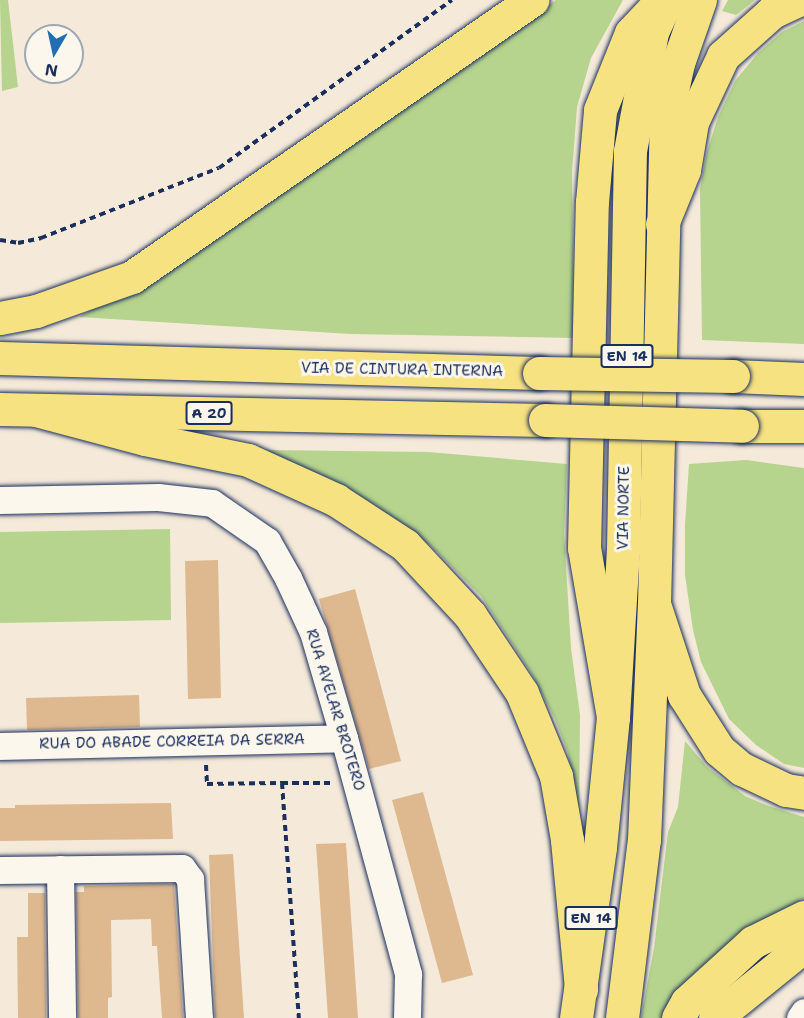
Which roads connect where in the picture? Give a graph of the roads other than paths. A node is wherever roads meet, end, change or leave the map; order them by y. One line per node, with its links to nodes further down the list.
1 (532, 0): 7 (highway)
2 (662, 0): 17 (highway)
3 (667, 0): 17 (highway, VIA NORTE / EN 14)
4 (700, 0): 6 (highway, EN 14)
5 (798, 0): 6 (highway)
6 (662, 224): 16 (highway, EN 14)
7 (0, 318)
8 (0, 358): 10 (highway, VIA DE CINTURA INTERNA, bridge)
9 (804, 370): 10 (highway)
10 (765, 378): 11 (highway, VIA DE CINTURA INTERNA)
11 (804, 379)
12 (0, 410): 13 (highway, A 20)
13 (36, 410): 14 (highway, A 20, bridge); 25 (highway)
14 (803, 426)
15 (0, 500): 18 (street, RUA AVELAR BROTERO)
16 (654, 604): 20 (highway); 30 (highway, EN 14)
17 (613, 717): 25 (highway, VIA NORTE / EN 14)
18 (344, 738): 19 (street, RUA DO ABADE CORREIA DA SERRA); 29 (street, RUA AVELAR BROTERO)
19 (0, 746)
20 (804, 793)
21 (60, 869): 22 (street); 27 (street); 28 (street)
22 (0, 870)
23 (804, 917): 31 (highway)
24 (804, 946): 32 (highway)
25 (579, 1004)
26 (804, 1012): 33 (street)
27 (62, 1018)
28 (199, 1018)
29 (407, 1018)
30 (622, 1018)
31 (678, 1018)
32 (715, 1018)
33 (800, 1018)

